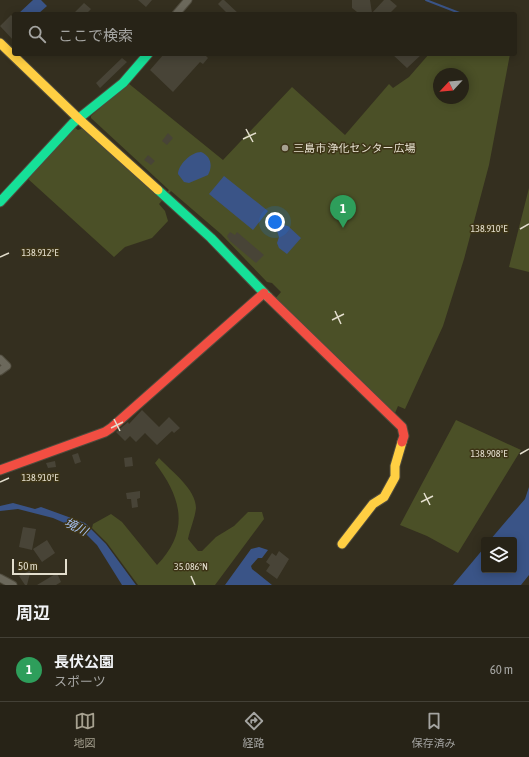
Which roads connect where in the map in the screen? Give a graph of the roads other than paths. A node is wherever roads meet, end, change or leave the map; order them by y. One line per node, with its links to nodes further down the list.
1 (188, 0): 2 (street)
2 (178, 12)
3 (0, 43): 4 (street)
4 (12, 54)
5 (14, 56): 7 (street)
6 (146, 56): 7 (street)
7 (80, 119): 8 (street); 9 (street)
8 (0, 202)
9 (264, 293): 12 (street); 13 (street)
10 (0, 359): 11 (street)
11 (0, 371)
12 (0, 470)
13 (342, 544)
14 (0, 578): 15 (street)
15 (13, 585)

